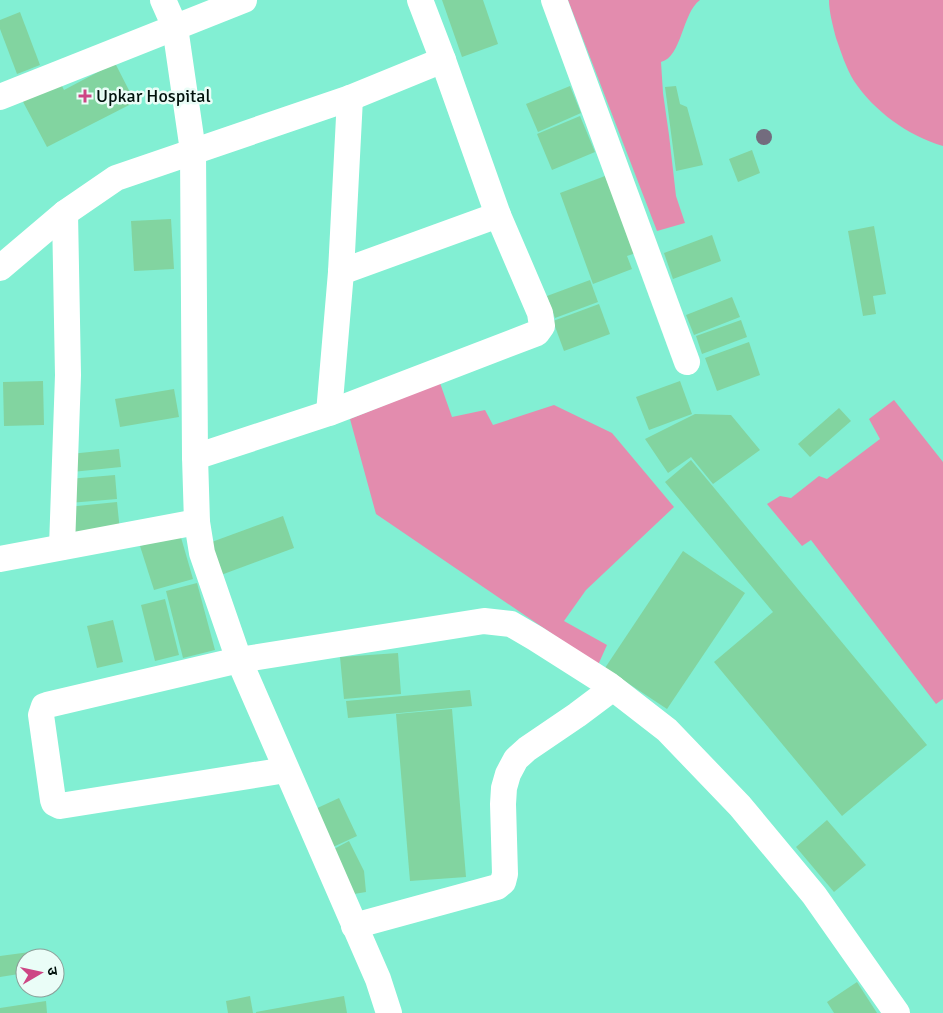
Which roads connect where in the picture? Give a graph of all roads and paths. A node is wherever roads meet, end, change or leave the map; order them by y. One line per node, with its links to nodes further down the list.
1 (163, 0): 5 (street)
2 (244, 0): 5 (street)
3 (420, 0): 6 (street)
4 (554, 0): 14 (street)
5 (175, 26): 7 (street); 9 (street)
6 (443, 60): 8 (street); 11 (street)
7 (0, 97)
8 (350, 98): 9 (street); 13 (street)
9 (193, 151): 10 (street); 16 (street)
10 (65, 213): 12 (street); 18 (street)
11 (498, 215): 13 (street); 15 (street)
12 (0, 268)
13 (342, 272): 15 (street)
14 (687, 362)
15 (329, 413): 16 (street)
16 (195, 457): 17 (street)
17 (197, 522): 18 (street); 20 (street)
18 (62, 547): 19 (street)
19 (0, 559)
20 (239, 660): 21 (street); 22 (street); 22 (street)
21 (613, 688): 23 (street); 25 (street)
22 (286, 770): 23 (street)
23 (354, 926): 24 (street)
24 (389, 1013)
25 (897, 1013)

